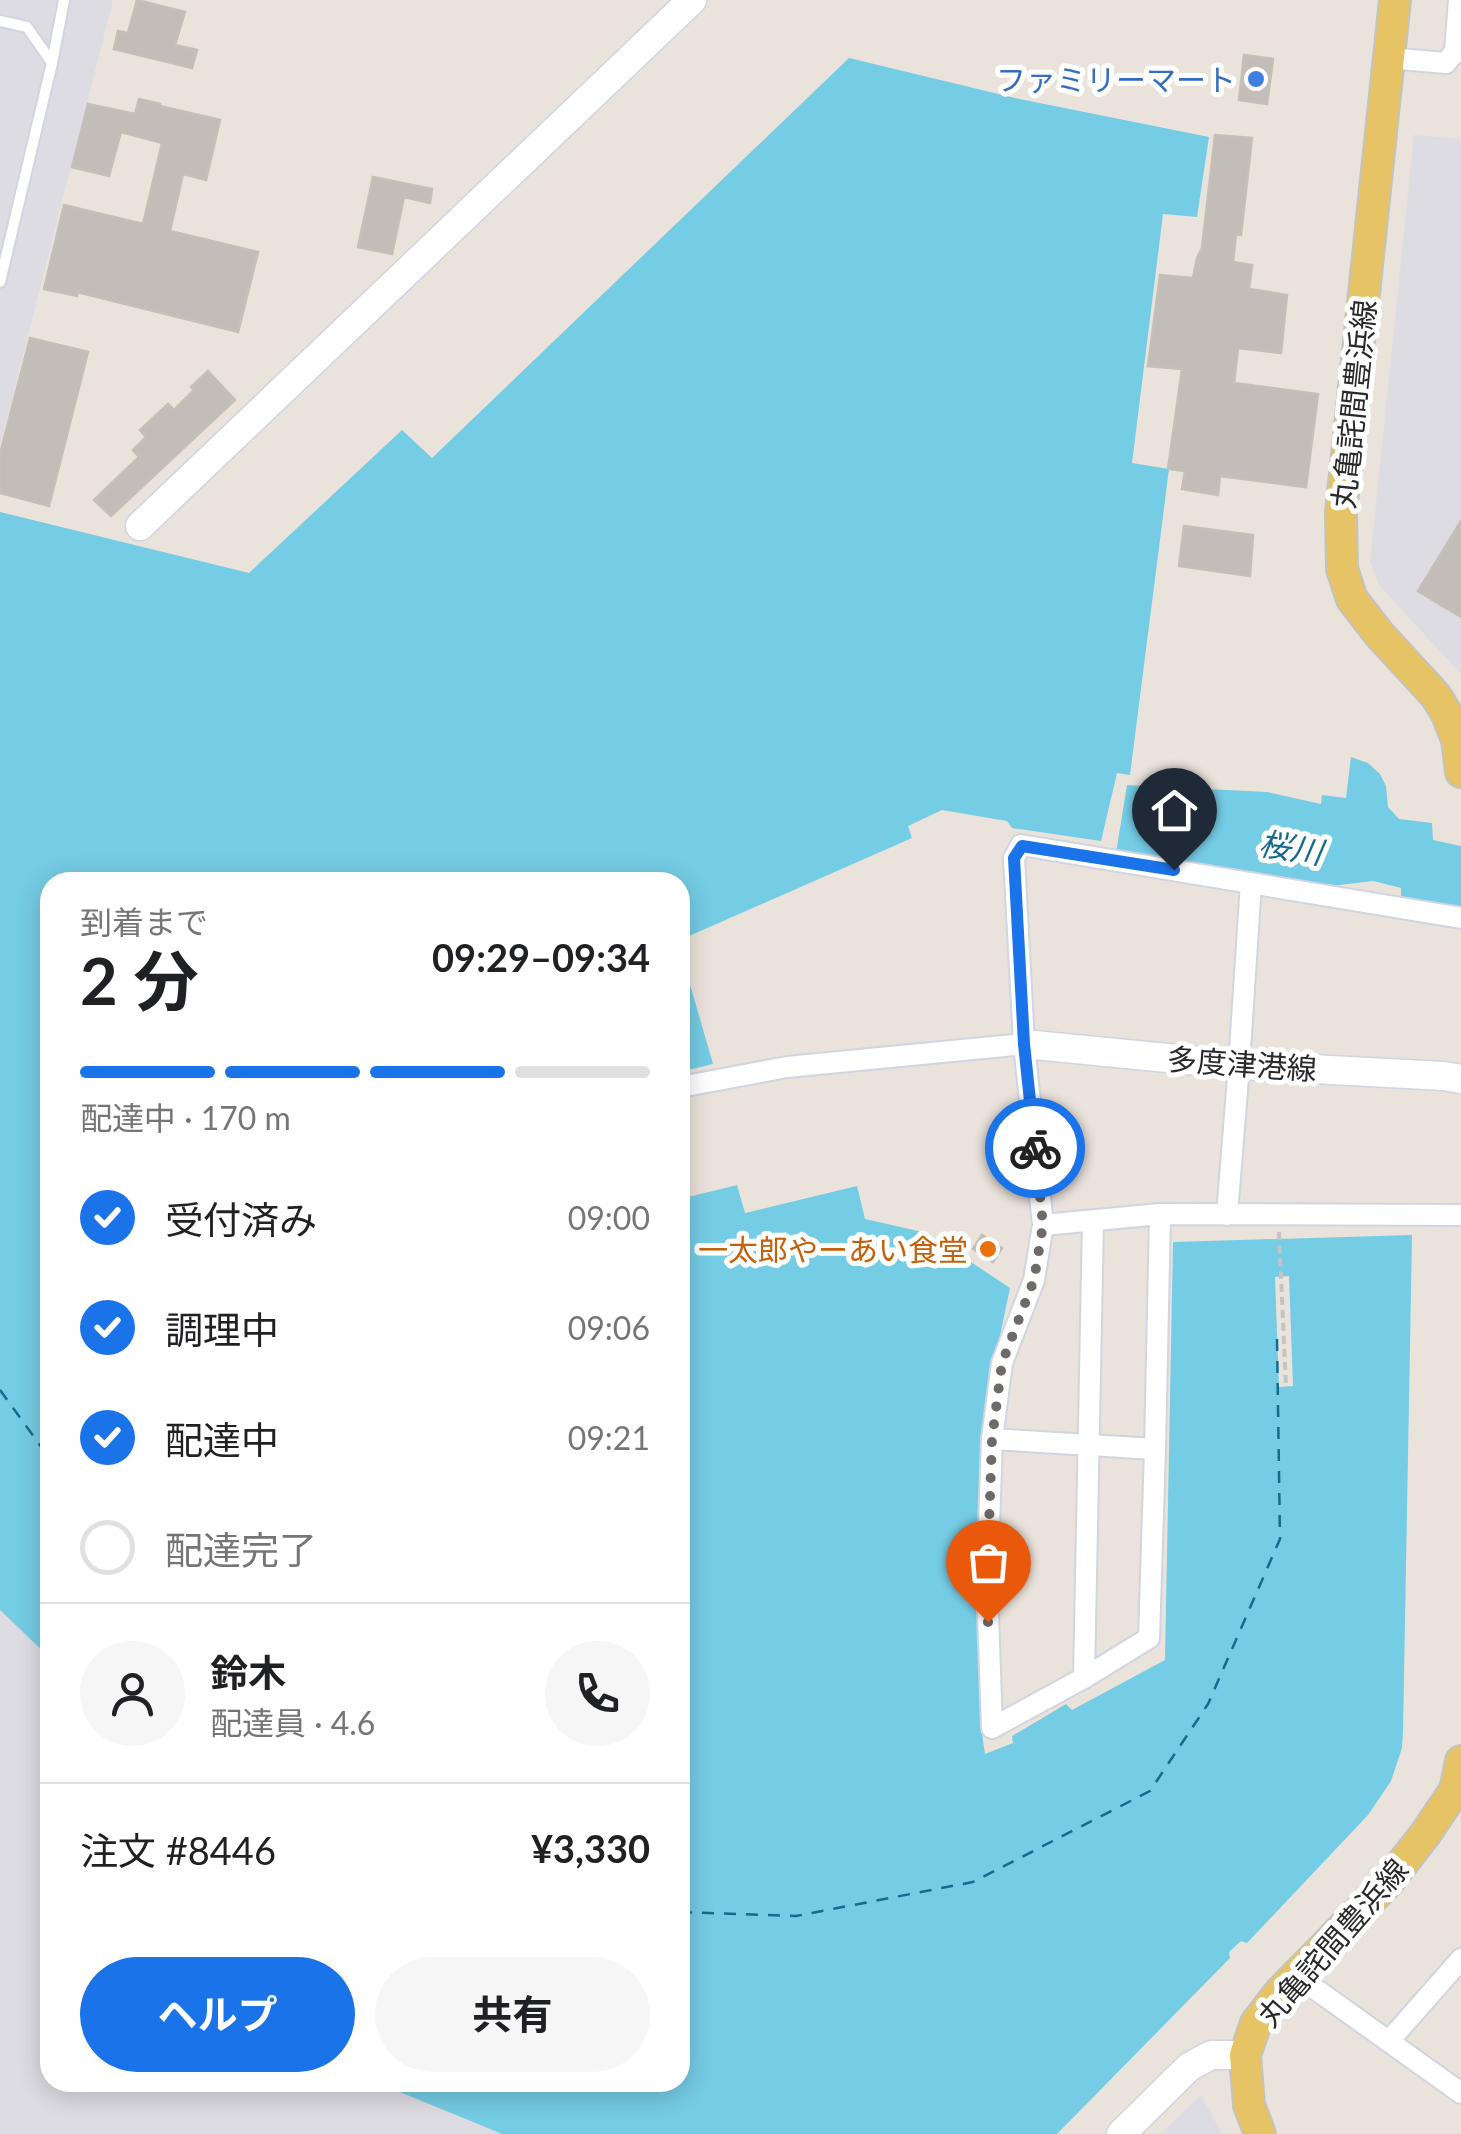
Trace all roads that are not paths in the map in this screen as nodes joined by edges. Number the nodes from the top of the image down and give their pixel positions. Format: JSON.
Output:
{"nodes":[{"id":1,"x":64,"y":0,"type":"edge"},
{"id":2,"x":692,"y":0,"type":"edge"},
{"id":3,"x":1459,"y":0,"type":"edge"},
{"id":4,"x":1388,"y":1,"type":"edge"},
{"id":5,"x":0,"y":21,"type":"edge"},
{"id":6,"x":1458,"y":51,"type":"edge"},
{"id":7,"x":1388,"y":58,"type":"junction"},
{"id":8,"x":52,"y":62,"type":"junction"},
{"id":9,"x":0,"y":282,"type":"edge"},
{"id":10,"x":140,"y":526,"type":"dead end"},
{"id":11,"x":1461,"y":772,"type":"edge"},
{"id":12,"x":1251,"y":883,"type":"junction"},
{"id":13,"x":1461,"y":918,"type":"edge"},
{"id":14,"x":1024,"y":1044,"type":"junction"},
{"id":15,"x":1240,"y":1065,"type":"junction"},
{"id":16,"x":1461,"y":1079,"type":"edge"},
{"id":17,"x":690,"y":1084,"type":"edge"},
{"id":18,"x":1160,"y":1214,"type":"junction"},
{"id":19,"x":1227,"y":1215,"type":"junction"},
{"id":20,"x":1461,"y":1215,"type":"edge"},
{"id":21,"x":1094,"y":1221,"type":"junction"},
{"id":22,"x":1043,"y":1225,"type":"junction"},
{"id":23,"x":992,"y":1439,"type":"junction"},
{"id":24,"x":1089,"y":1444,"type":"junction"},
{"id":25,"x":1155,"y":1449,"type":"junction"},
{"id":26,"x":1084,"y":1678,"type":"junction"},
{"id":27,"x":1459,"y":1782,"type":"edge"},
{"id":28,"x":1461,"y":1959,"type":"edge"},
{"id":29,"x":1296,"y":1976,"type":"junction"},
{"id":30,"x":1389,"y":2041,"type":"junction"},
{"id":31,"x":1245,"y":2055,"type":"junction"},
{"id":32,"x":1461,"y":2093,"type":"edge"},
{"id":33,"x":1121,"y":2134,"type":"edge"},
{"id":34,"x":1260,"y":2134,"type":"edge"}],
"edges":[{"from":1,"to":8,"type":"lane"},
{"from":2,"to":10,"type":"street"},
{"from":3,"to":6,"type":"street"},
{"from":4,"to":7,"type":"main road","name":"丸亀詫間豊浜線"},
{"from":5,"to":8,"type":"lane"},
{"from":6,"to":7,"type":"street"},
{"from":7,"to":11,"type":"main road","name":"丸亀詫間豊浜線"},
{"from":8,"to":9,"type":"lane"},
{"from":12,"to":13,"type":"street"},
{"from":12,"to":14,"type":"street"},
{"from":12,"to":15,"type":"street"},
{"from":14,"to":15,"type":"street","name":"多度津港線"},
{"from":14,"to":17,"type":"street"},
{"from":14,"to":22,"type":"street"},
{"from":15,"to":16,"type":"street","name":"多度津港線"},
{"from":15,"to":19,"type":"street"},
{"from":18,"to":19,"type":"street"},
{"from":18,"to":21,"type":"street"},
{"from":18,"to":25,"type":"street"},
{"from":19,"to":20,"type":"street"},
{"from":21,"to":22,"type":"street"},
{"from":21,"to":24,"type":"street"},
{"from":22,"to":23,"type":"street"},
{"from":23,"to":24,"type":"street"},
{"from":23,"to":26,"type":"street"},
{"from":24,"to":25,"type":"street"},
{"from":24,"to":26,"type":"street"},
{"from":25,"to":26,"type":"street"},
{"from":27,"to":29,"type":"main road","name":"丸亀詫間豊浜線"},
{"from":28,"to":30,"type":"street"},
{"from":29,"to":30,"type":"street"},
{"from":29,"to":31,"type":"main road","name":"丸亀詫間豊浜線"},
{"from":30,"to":32,"type":"street"},
{"from":31,"to":33,"type":"street"},
{"from":31,"to":34,"type":"main road","name":"丸亀詫間豊浜線"}]}
